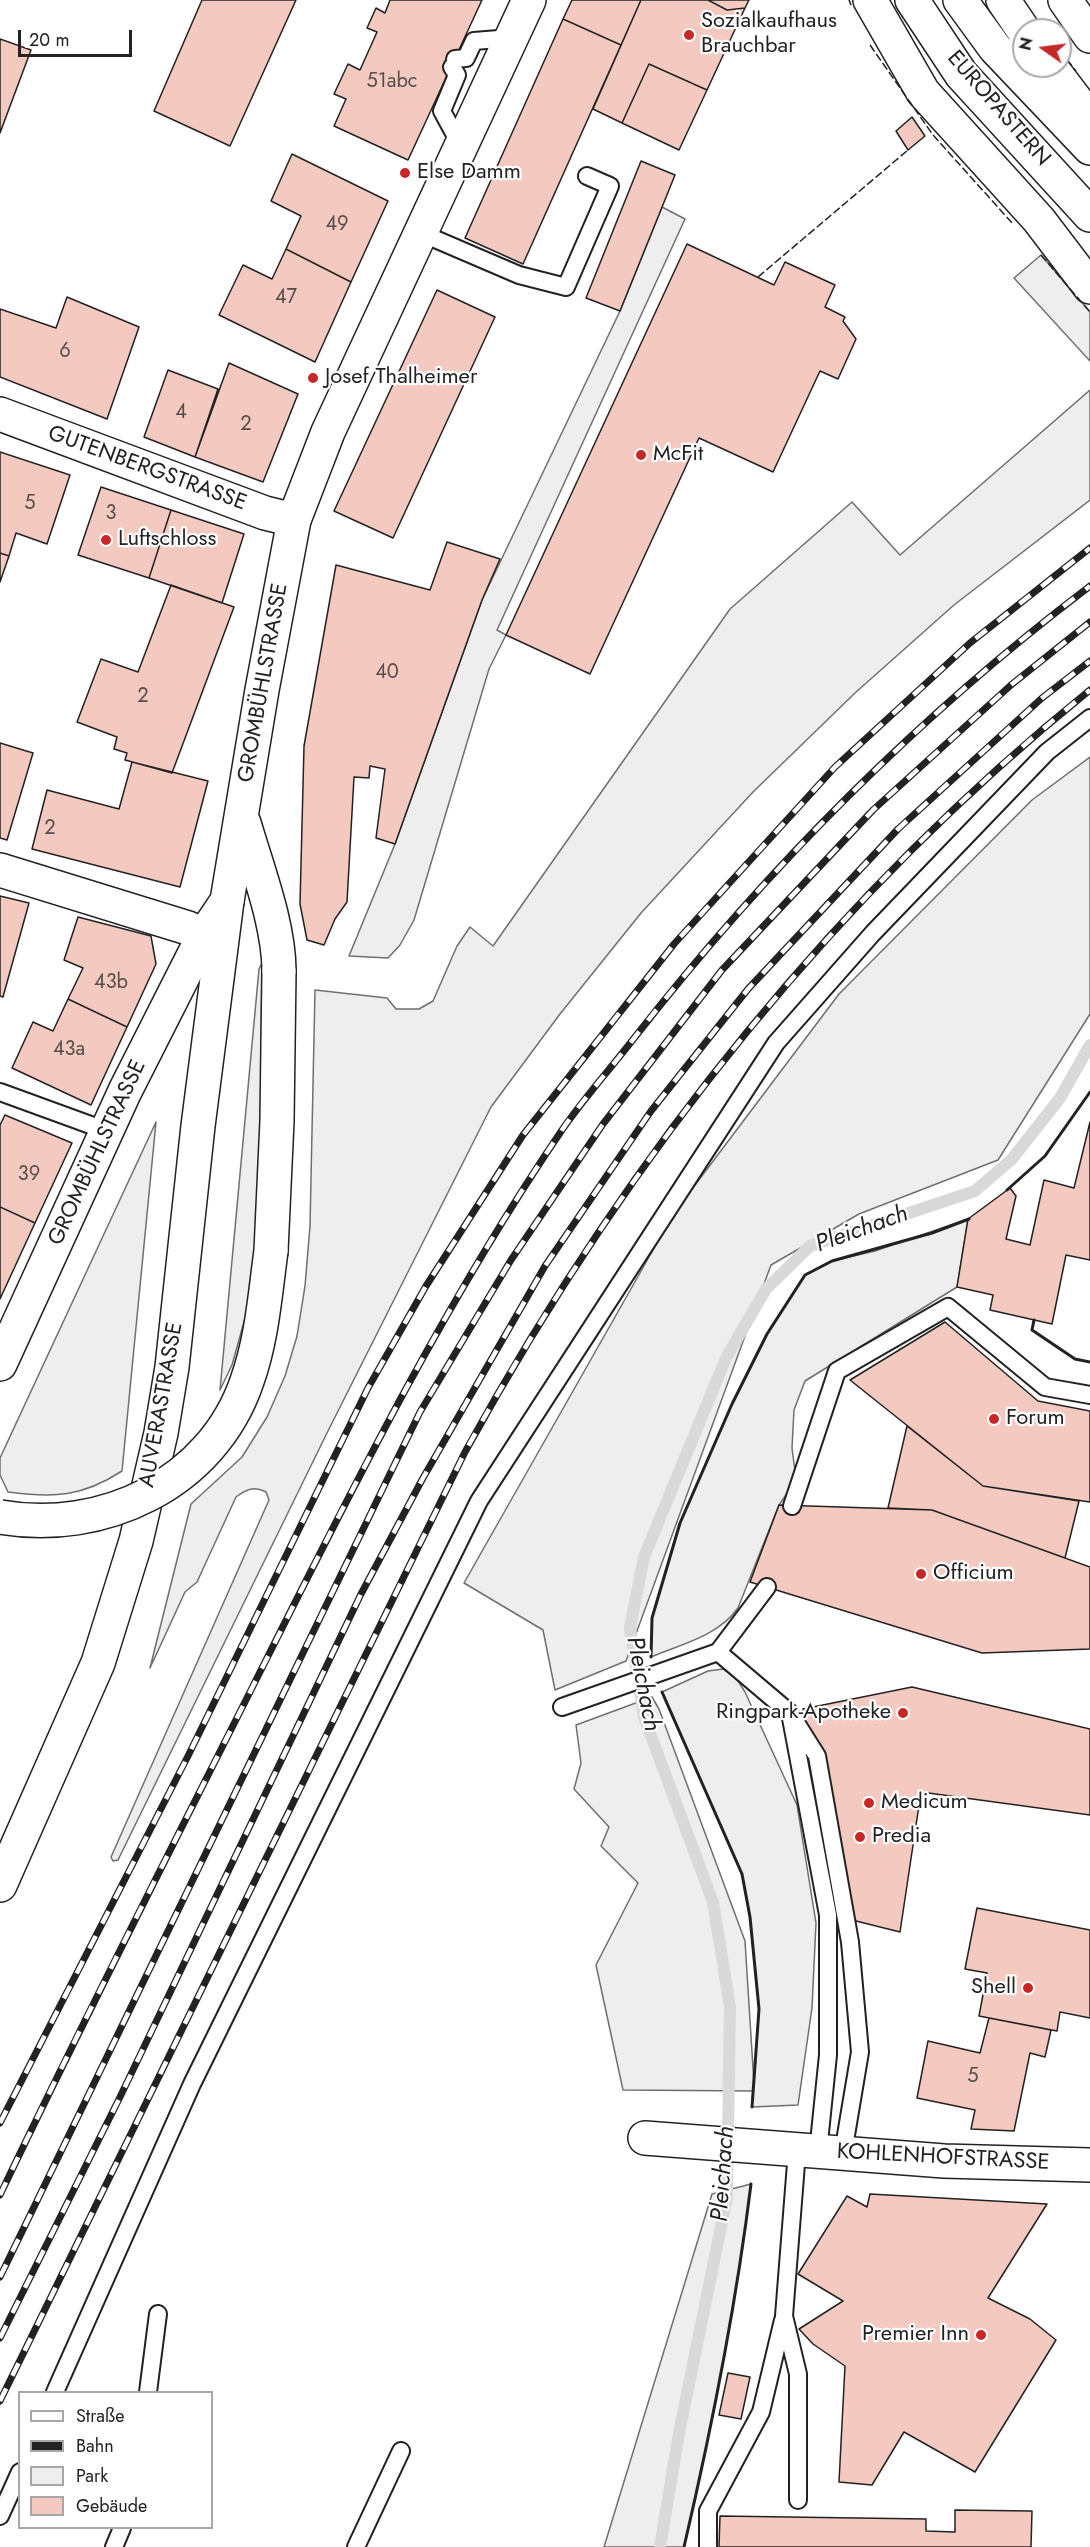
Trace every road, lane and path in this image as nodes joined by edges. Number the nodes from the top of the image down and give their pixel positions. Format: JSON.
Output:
{"nodes":[{"id":1,"x":529,"y":0,"type":"edge"},
{"id":2,"x":870,"y":0,"type":"edge"},
{"id":3,"x":912,"y":0,"type":"edge"},
{"id":4,"x":960,"y":0,"type":"edge"},
{"id":5,"x":1003,"y":0,"type":"edge"},
{"id":6,"x":1075,"y":8,"type":"edge"},
{"id":7,"x":1015,"y":18,"type":"edge"},
{"id":8,"x":1090,"y":36,"type":"edge"},
{"id":9,"x":511,"y":38,"type":"junction"},
{"id":10,"x":1059,"y":78,"type":"edge"},
{"id":11,"x":1090,"y":112,"type":"edge"},
{"id":12,"x":461,"y":146,"type":"junction"},
{"id":13,"x":1090,"y":148,"type":"edge"},
{"id":14,"x":587,"y":176,"type":"dead end"},
{"id":15,"x":1090,"y":215,"type":"edge"},
{"id":16,"x":421,"y":233,"type":"junction"},
{"id":17,"x":1090,"y":287,"type":"edge"},
{"id":18,"x":0,"y":414,"type":"edge"},
{"id":19,"x":294,"y":520,"type":"junction"},
{"id":20,"x":1090,"y":718,"type":"edge"},
{"id":21,"x":241,"y":812,"type":"junction"},
{"id":22,"x":0,"y":870,"type":"edge"},
{"id":23,"x":227,"y":901,"type":"junction"},
{"id":24,"x":204,"y":935,"type":"junction"},
{"id":25,"x":0,"y":1092,"type":"edge"},
{"id":26,"x":106,"y":1131,"type":"junction"},
{"id":27,"x":0,"y":1364,"type":"edge"},
{"id":28,"x":1090,"y":1395,"type":"edge"},
{"id":29,"x":792,"y":1506,"type":"dead end"},
{"id":30,"x":0,"y":1517,"type":"edge"},
{"id":31,"x":766,"y":1587,"type":"dead end"},
{"id":32,"x":718,"y":1652,"type":"junction"},
{"id":33,"x":562,"y":1707,"type":"dead end"},
{"id":34,"x":790,"y":1713,"type":"junction"},
{"id":35,"x":0,"y":1885,"type":"edge"},
{"id":36,"x":645,"y":2138,"type":"dead end"},
{"id":37,"x":819,"y":2152,"type":"junction"},
{"id":38,"x":1090,"y":2165,"type":"edge"},
{"id":39,"x":158,"y":2314,"type":"dead end"},
{"id":40,"x":784,"y":2316,"type":"junction"},
{"id":41,"x":55,"y":2391,"type":"edge"},
{"id":42,"x":148,"y":2391,"type":"edge"},
{"id":43,"x":401,"y":2451,"type":"dead end"},
{"id":44,"x":18,"y":2476,"type":"edge"},
{"id":45,"x":798,"y":2500,"type":"dead end"},
{"id":46,"x":0,"y":2516,"type":"edge"},
{"id":47,"x":122,"y":2529,"type":"edge"},
{"id":48,"x":114,"y":2547,"type":"edge"},
{"id":49,"x":357,"y":2547,"type":"edge"},
{"id":50,"x":708,"y":2547,"type":"edge"}],
"edges":[{"from":1,"to":9,"type":"main road","name":"GROMBÜHLSTRASSE"},
{"from":2,"to":17,"type":"main road"},
{"from":3,"to":15,"type":"main road","name":"EUROPASTERN"},
{"from":4,"to":13,"type":"main road","name":"EUROPASTERN"},
{"from":5,"to":7,"type":"main road"},
{"from":6,"to":8,"type":"main road"},
{"from":9,"to":12,"type":"main road","name":"GROMBÜHLSTRASSE"},
{"from":9,"to":12,"type":"lane"},
{"from":10,"to":11,"type":"main road"},
{"from":12,"to":16,"type":"main road","name":"GROMBÜHLSTRASSE"},
{"from":14,"to":16,"type":"lane"},
{"from":16,"to":19,"type":"main road","name":"GROMBÜHLSTRASSE"},
{"from":18,"to":19,"type":"main road","name":"GUTENBERGSTRASSE"},
{"from":19,"to":21,"type":"main road","name":"GROMBÜHLSTRASSE"},
{"from":20,"to":41,"type":"lane"},
{"from":21,"to":23,"type":"main road","name":"GROMBÜHLSTRASSE"},
{"from":21,"to":30,"type":"main road","bridge":true},
{"from":22,"to":24,"type":"main road"},
{"from":23,"to":24,"type":"main road","name":"GROMBÜHLSTRASSE"},
{"from":23,"to":35,"type":"main road","name":"AUVERASTRASSE"},
{"from":24,"to":26,"type":"main road","name":"GROMBÜHLSTRASSE"},
{"from":25,"to":26,"type":"lane"},
{"from":26,"to":27,"type":"main road","name":"GROMBÜHLSTRASSE"},
{"from":28,"to":29,"type":"lane"},
{"from":31,"to":32,"type":"lane"},
{"from":32,"to":33,"type":"lane"},
{"from":32,"to":34,"type":"lane"},
{"from":34,"to":37,"type":"lane"},
{"from":34,"to":37,"type":"lane"},
{"from":36,"to":37,"type":"main road","name":"KOHLENHOFSTRASSE"},
{"from":37,"to":38,"type":"main road","name":"KOHLENHOFSTRASSE"},
{"from":37,"to":40,"type":"lane"},
{"from":39,"to":42,"type":"lane"},
{"from":40,"to":45,"type":"lane"},
{"from":40,"to":50,"type":"lane"},
{"from":43,"to":49,"type":"lane"},
{"from":44,"to":46,"type":"lane"},
{"from":47,"to":48,"type":"lane"}]}
